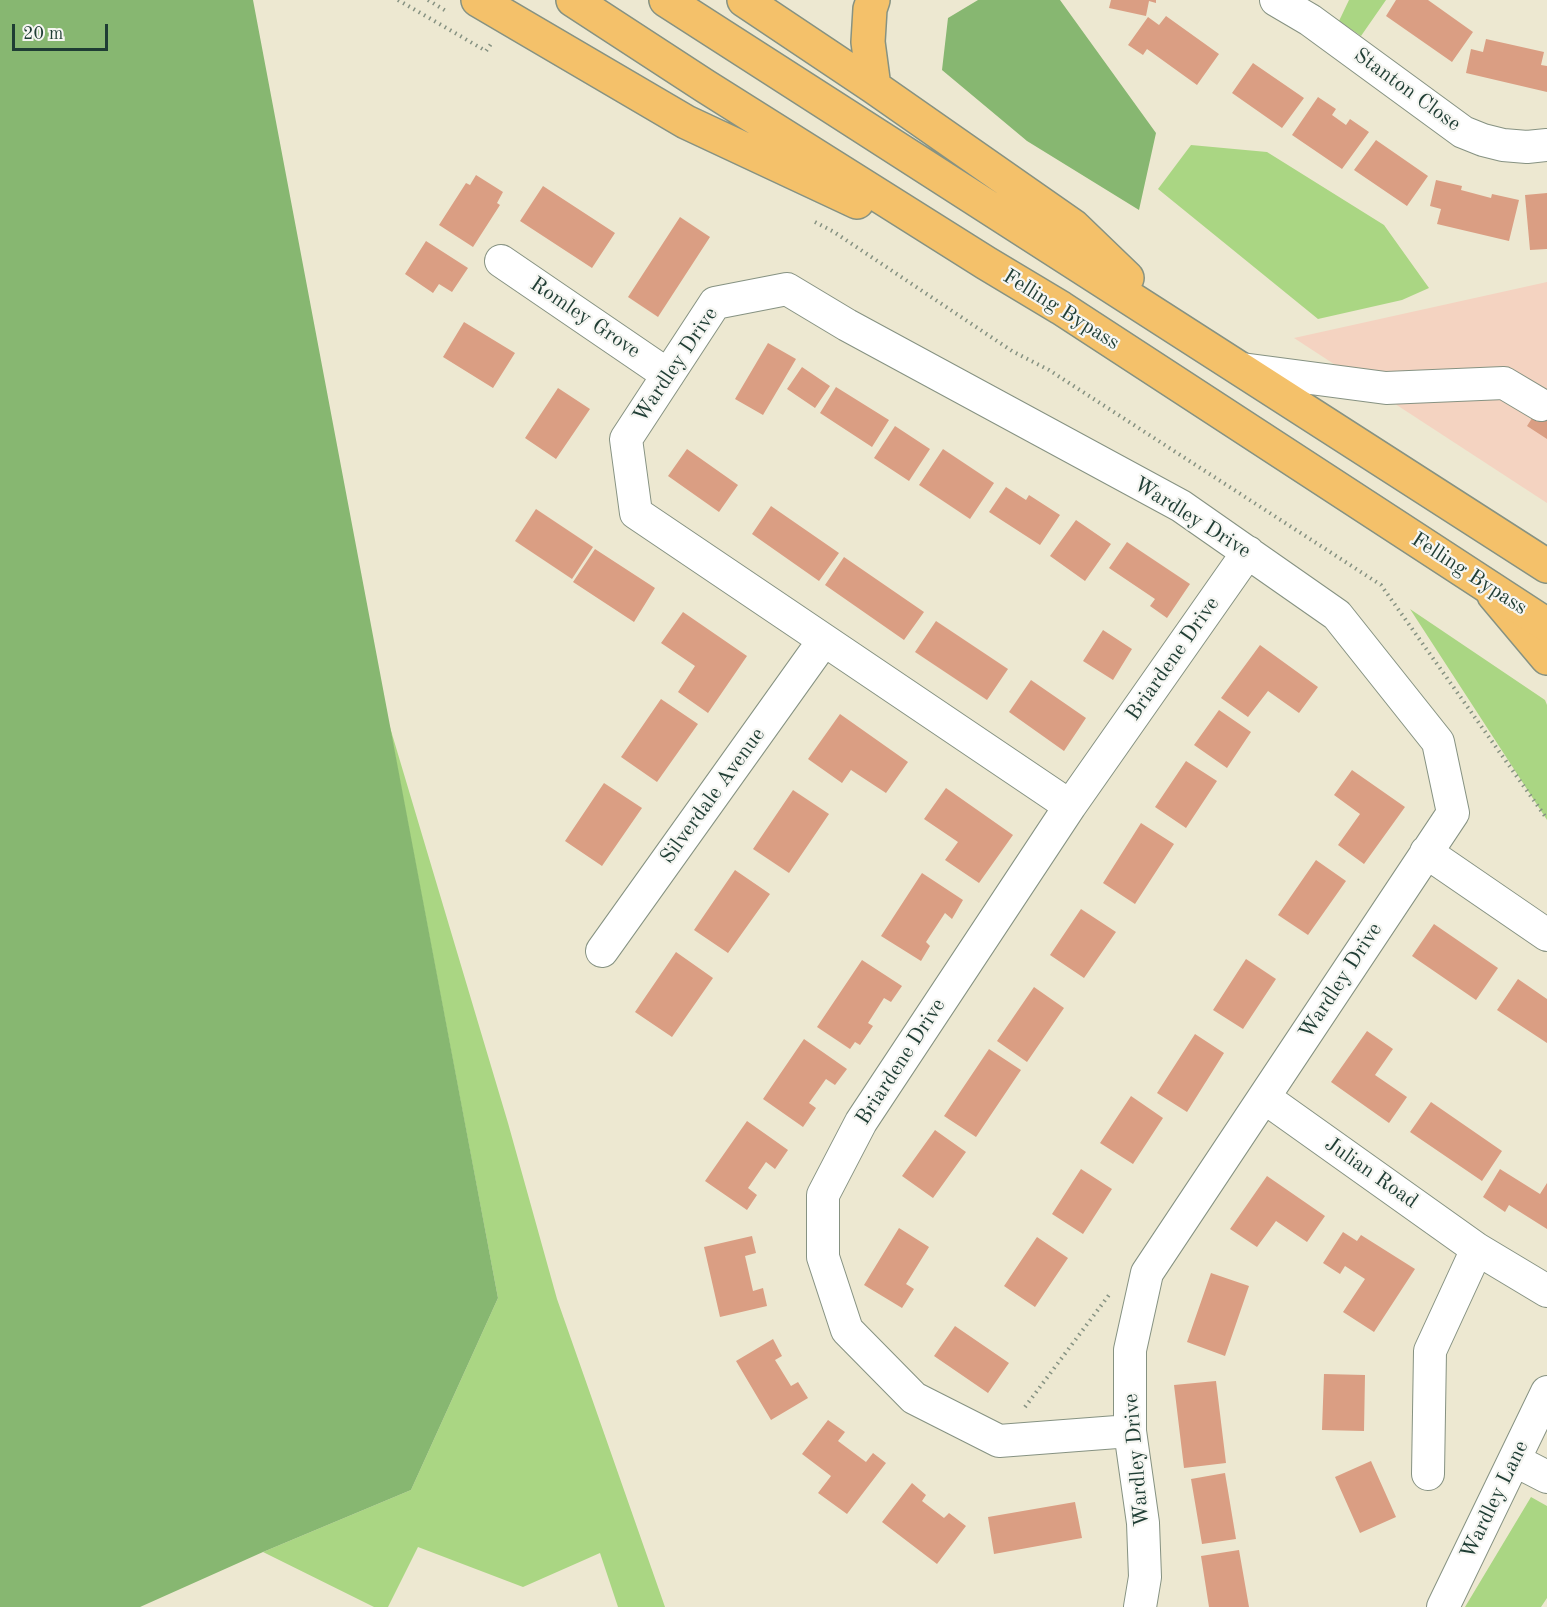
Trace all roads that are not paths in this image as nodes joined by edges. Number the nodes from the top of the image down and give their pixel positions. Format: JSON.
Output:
{"nodes":[{"id":1,"x":478,"y":0,"type":"edge"},
{"id":2,"x":573,"y":0,"type":"edge"},
{"id":3,"x":666,"y":0,"type":"edge"},
{"id":4,"x":744,"y":0,"type":"edge"},
{"id":5,"x":873,"y":0,"type":"edge"},
{"id":6,"x":1276,"y":0,"type":"edge"},
{"id":7,"x":1315,"y":10,"type":"edge"},
{"id":8,"x":874,"y":87,"type":"junction"},
{"id":9,"x":1547,"y":145,"type":"edge"},
{"id":10,"x":501,"y":261,"type":"dead end"},
{"id":11,"x":986,"y":263,"type":"junction"},
{"id":12,"x":1180,"y":329,"type":"junction"},
{"id":13,"x":1242,"y":369,"type":"junction"},
{"id":14,"x":668,"y":375,"type":"junction"},
{"id":15,"x":1541,"y":405,"type":"dead end"},
{"id":16,"x":1248,"y":552,"type":"junction"},
{"id":17,"x":1547,"y":566,"type":"edge"},
{"id":18,"x":1487,"y":585,"type":"junction"},
{"id":19,"x":1547,"y":625,"type":"edge"},
{"id":20,"x":824,"y":640,"type":"junction"},
{"id":21,"x":1547,"y":658,"type":"edge"},
{"id":22,"x":1070,"y":806,"type":"junction"},
{"id":23,"x":1426,"y":852,"type":"junction"},
{"id":24,"x":1547,"y":935,"type":"edge"},
{"id":25,"x":602,"y":951,"type":"dead end"},
{"id":26,"x":1265,"y":1098,"type":"junction"},
{"id":27,"x":1477,"y":1249,"type":"junction"},
{"id":28,"x":1547,"y":1292,"type":"edge"},
{"id":29,"x":1547,"y":1392,"type":"edge"},
{"id":30,"x":1130,"y":1431,"type":"junction"},
{"id":31,"x":1514,"y":1460,"type":"junction"},
{"id":32,"x":1428,"y":1474,"type":"dead end"},
{"id":33,"x":1547,"y":1477,"type":"edge"},
{"id":34,"x":1140,"y":1607,"type":"edge"},
{"id":35,"x":1443,"y":1607,"type":"edge"}],
"edges":[{"from":1,"to":11,"type":"main road"},
{"from":2,"to":11,"type":"main road","name":"Felling Bypass"},
{"from":3,"to":12,"type":"main road"},
{"from":4,"to":8,"type":"main road"},
{"from":5,"to":8,"type":"main road"},
{"from":6,"to":7,"type":"street","name":"Stanton Close"},
{"from":7,"to":9,"type":"street","name":"Stanton Close"},
{"from":8,"to":12,"type":"main road"},
{"from":10,"to":14,"type":"street","name":"Romley Grove"},
{"from":11,"to":18,"type":"main road","name":"Felling Bypass"},
{"from":12,"to":13,"type":"main road"},
{"from":13,"to":15,"type":"street"},
{"from":13,"to":17,"type":"main road"},
{"from":14,"to":16,"type":"street","name":"Wardley Drive"},
{"from":14,"to":20,"type":"street","name":"Wardley Drive"},
{"from":16,"to":22,"type":"street","name":"Briardene Drive"},
{"from":16,"to":23,"type":"street","name":"Wardley Drive"},
{"from":18,"to":19,"type":"main road","name":"Felling Bypass"},
{"from":18,"to":21,"type":"main road"},
{"from":20,"to":22,"type":"street","name":"Wardley Drive"},
{"from":20,"to":25,"type":"street","name":"Silverdale Avenue"},
{"from":22,"to":30,"type":"street","name":"Briardene Drive"},
{"from":23,"to":24,"type":"street"},
{"from":23,"to":26,"type":"street","name":"Wardley Drive"},
{"from":26,"to":27,"type":"street","name":"Julian Road"},
{"from":26,"to":30,"type":"street","name":"Wardley Drive"},
{"from":27,"to":28,"type":"street","name":"Julian Road"},
{"from":27,"to":32,"type":"street"},
{"from":29,"to":31,"type":"street","name":"Wardley Lane"},
{"from":30,"to":34,"type":"street","name":"Wardley Drive"},
{"from":31,"to":33,"type":"street"},
{"from":31,"to":35,"type":"street","name":"Wardley Lane"}]}
